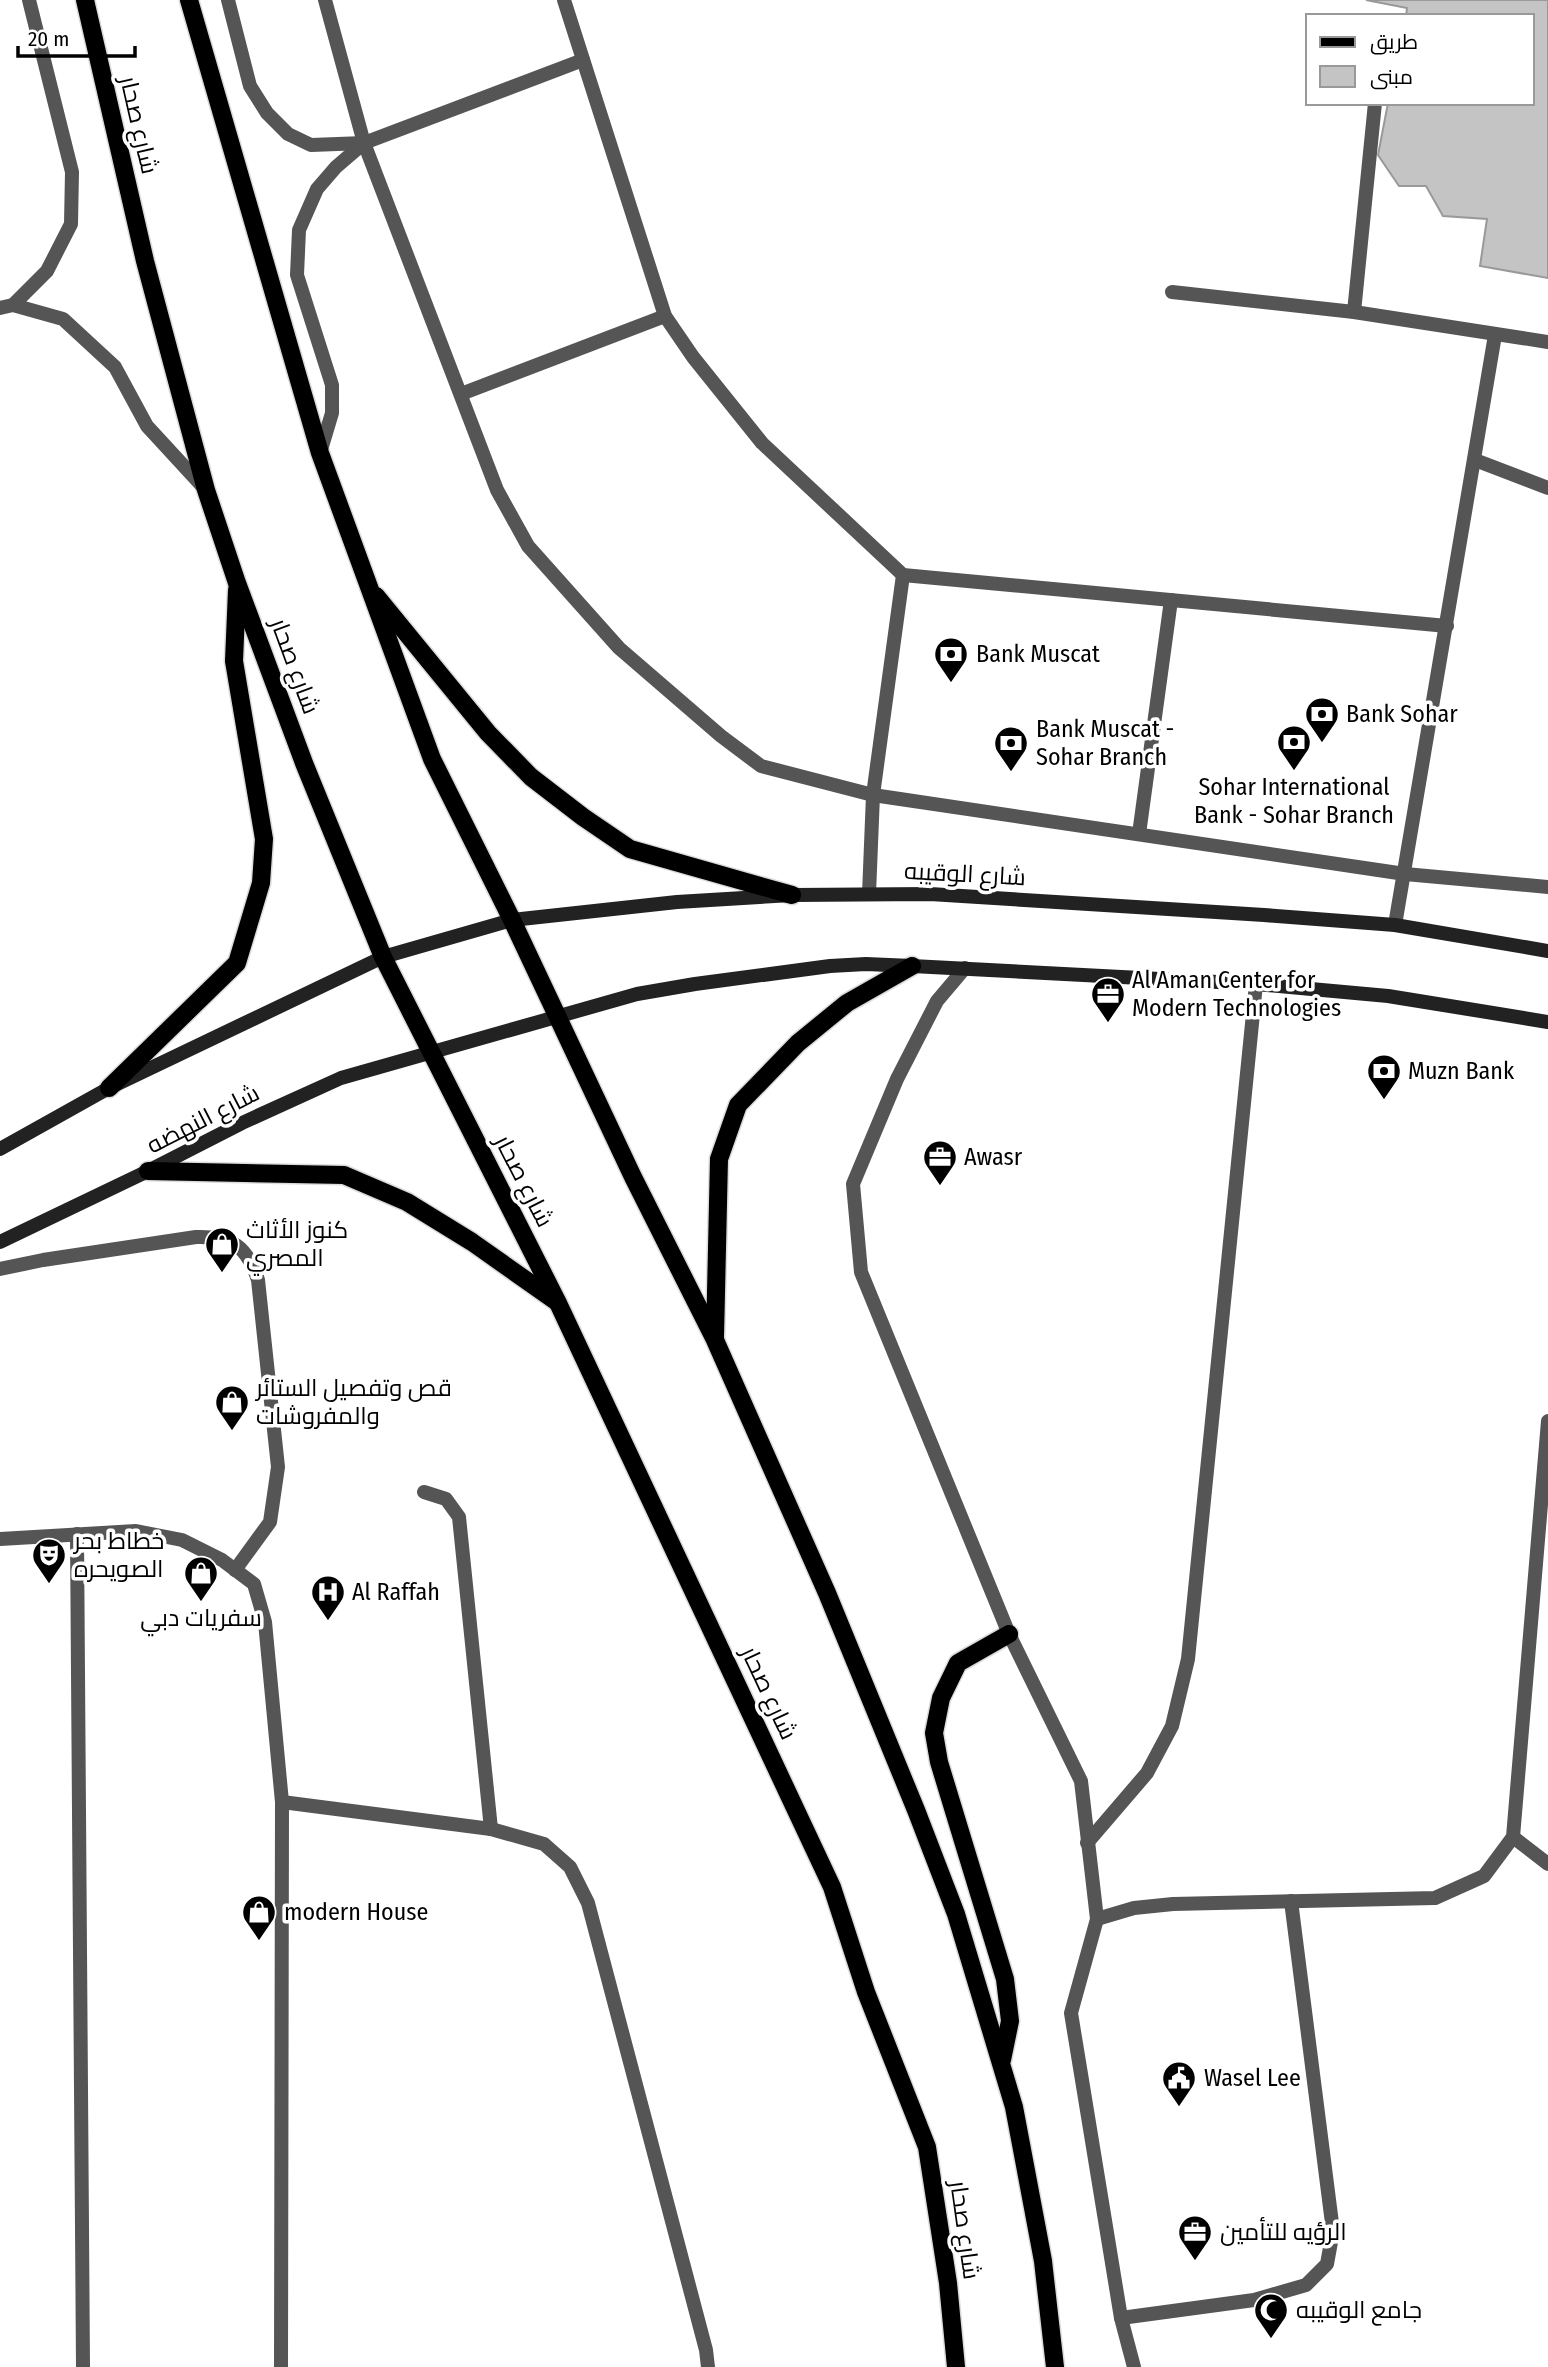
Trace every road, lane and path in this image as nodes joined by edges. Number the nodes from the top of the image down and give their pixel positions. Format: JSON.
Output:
{"nodes":[{"id":1,"x":29,"y":0,"type":"edge"},
{"id":2,"x":85,"y":0,"type":"edge"},
{"id":3,"x":188,"y":0,"type":"edge"},
{"id":4,"x":228,"y":0,"type":"edge"},
{"id":5,"x":325,"y":0,"type":"edge"},
{"id":6,"x":564,"y":0,"type":"edge"},
{"id":7,"x":583,"y":60,"type":"junction"},
{"id":8,"x":1375,"y":105,"type":"edge"},
{"id":9,"x":364,"y":143,"type":"junction"},
{"id":10,"x":1172,"y":292,"type":"dead end"},
{"id":11,"x":7,"y":306,"type":"edge"},
{"id":12,"x":1354,"y":312,"type":"junction"},
{"id":13,"x":665,"y":316,"type":"junction"},
{"id":14,"x":1495,"y":335,"type":"junction"},
{"id":15,"x":1548,"y":342,"type":"edge"},
{"id":16,"x":461,"y":394,"type":"junction"},
{"id":17,"x":320,"y":453,"type":"junction"},
{"id":18,"x":1475,"y":460,"type":"junction"},
{"id":19,"x":1548,"y":488,"type":"edge"},
{"id":20,"x":206,"y":490,"type":"junction"},
{"id":21,"x":903,"y":575,"type":"junction"},
{"id":22,"x":237,"y":583,"type":"junction"},
{"id":23,"x":368,"y":585,"type":"junction"},
{"id":24,"x":1171,"y":600,"type":"junction"},
{"id":25,"x":1447,"y":626,"type":"junction"},
{"id":26,"x":873,"y":795,"type":"junction"},
{"id":27,"x":1139,"y":834,"type":"junction"},
{"id":28,"x":1405,"y":874,"type":"junction"},
{"id":29,"x":1548,"y":887,"type":"edge"},
{"id":30,"x":869,"y":894,"type":"junction"},
{"id":31,"x":792,"y":895,"type":"junction"},
{"id":32,"x":512,"y":920,"type":"junction"},
{"id":33,"x":1395,"y":925,"type":"junction"},
{"id":34,"x":1548,"y":951,"type":"edge"},
{"id":35,"x":383,"y":957,"type":"junction"},
{"id":36,"x":912,"y":966,"type":"junction"},
{"id":37,"x":965,"y":968,"type":"junction"},
{"id":38,"x":1256,"y":984,"type":"junction"},
{"id":39,"x":556,"y":1016,"type":"junction"},
{"id":40,"x":1548,"y":1022,"type":"edge"},
{"id":41,"x":432,"y":1051,"type":"junction"},
{"id":42,"x":109,"y":1088,"type":"junction"},
{"id":43,"x":0,"y":1149,"type":"edge"},
{"id":44,"x":148,"y":1171,"type":"junction"},
{"id":45,"x":0,"y":1242,"type":"edge"},
{"id":46,"x":0,"y":1269,"type":"edge"},
{"id":47,"x":558,"y":1303,"type":"junction"},
{"id":48,"x":715,"y":1340,"type":"junction"},
{"id":49,"x":1548,"y":1421,"type":"edge"},
{"id":50,"x":424,"y":1492,"type":"dead end"},
{"id":51,"x":77,"y":1534,"type":"junction"},
{"id":52,"x":0,"y":1539,"type":"edge"},
{"id":53,"x":235,"y":1570,"type":"junction"},
{"id":54,"x":1009,"y":1633,"type":"junction"},
{"id":55,"x":282,"y":1802,"type":"junction"},
{"id":56,"x":491,"y":1829,"type":"junction"},
{"id":57,"x":1513,"y":1837,"type":"junction"},
{"id":58,"x":1087,"y":1843,"type":"junction"},
{"id":59,"x":1548,"y":1864,"type":"edge"},
{"id":60,"x":1292,"y":1901,"type":"junction"},
{"id":61,"x":1097,"y":1919,"type":"junction"},
{"id":62,"x":1001,"y":2064,"type":"junction"},
{"id":63,"x":1121,"y":2318,"type":"junction"},
{"id":64,"x":83,"y":2367,"type":"edge"},
{"id":65,"x":281,"y":2367,"type":"edge"},
{"id":66,"x":708,"y":2367,"type":"edge"},
{"id":67,"x":956,"y":2367,"type":"edge"},
{"id":68,"x":1055,"y":2367,"type":"edge"},
{"id":69,"x":1134,"y":2367,"type":"edge"}],
"edges":[{"from":1,"to":11,"type":"street"},
{"from":2,"to":20,"type":"main road","name":"شارع صحار"},
{"from":3,"to":17,"type":"main road"},
{"from":4,"to":9,"type":"street"},
{"from":5,"to":9,"type":"street"},
{"from":6,"to":7,"type":"street"},
{"from":7,"to":9,"type":"street"},
{"from":7,"to":13,"type":"street"},
{"from":8,"to":12,"type":"street"},
{"from":9,"to":16,"type":"street"},
{"from":9,"to":17,"type":"street"},
{"from":10,"to":12,"type":"street"},
{"from":11,"to":20,"type":"street"},
{"from":12,"to":14,"type":"street"},
{"from":13,"to":16,"type":"street"},
{"from":13,"to":21,"type":"street"},
{"from":14,"to":15,"type":"street"},
{"from":14,"to":18,"type":"street"},
{"from":16,"to":26,"type":"street"},
{"from":17,"to":23,"type":"main road"},
{"from":18,"to":19,"type":"street"},
{"from":18,"to":25,"type":"street"},
{"from":20,"to":22,"type":"main road","name":"شارع صحار"},
{"from":21,"to":24,"type":"street"},
{"from":21,"to":26,"type":"street"},
{"from":22,"to":35,"type":"main road","name":"شارع صحار"},
{"from":22,"to":42,"type":"main road"},
{"from":23,"to":31,"type":"main road"},
{"from":23,"to":32,"type":"main road"},
{"from":24,"to":25,"type":"street"},
{"from":24,"to":27,"type":"street"},
{"from":25,"to":28,"type":"street"},
{"from":26,"to":27,"type":"street"},
{"from":26,"to":30,"type":"street"},
{"from":27,"to":28,"type":"street"},
{"from":28,"to":29,"type":"street"},
{"from":28,"to":33,"type":"street"},
{"from":30,"to":31,"type":"main road","name":"شارع الوقيبه"},
{"from":30,"to":33,"type":"main road","name":"شارع الوقيبه"},
{"from":31,"to":32,"type":"main road","name":"شارع الوقيبه"},
{"from":32,"to":35,"type":"main road","name":"شارع الوقيبه"},
{"from":32,"to":39,"type":"main road"},
{"from":33,"to":34,"type":"main road","name":"شارع الوقيبه"},
{"from":35,"to":41,"type":"main road","name":"شارع صحار"},
{"from":35,"to":42,"type":"main road"},
{"from":36,"to":37,"type":"main road"},
{"from":36,"to":39,"type":"main road"},
{"from":36,"to":48,"type":"main road"},
{"from":37,"to":38,"type":"main road"},
{"from":37,"to":54,"type":"street"},
{"from":38,"to":40,"type":"main road"},
{"from":38,"to":58,"type":"street"},
{"from":39,"to":41,"type":"main road"},
{"from":39,"to":48,"type":"main road"},
{"from":41,"to":44,"type":"main road","name":"شارع النهضه"},
{"from":41,"to":47,"type":"main road","name":"شارع صحار"},
{"from":42,"to":43,"type":"main road"},
{"from":44,"to":45,"type":"main road","name":"شارع النهضه"},
{"from":44,"to":47,"type":"main road"},
{"from":46,"to":53,"type":"street"},
{"from":47,"to":67,"type":"main road","name":"شارع صحار"},
{"from":48,"to":62,"type":"main road"},
{"from":49,"to":57,"type":"street"},
{"from":50,"to":56,"type":"street"},
{"from":51,"to":52,"type":"street"},
{"from":51,"to":53,"type":"street"},
{"from":51,"to":64,"type":"street"},
{"from":53,"to":55,"type":"street"},
{"from":54,"to":58,"type":"street"},
{"from":54,"to":62,"type":"main road"},
{"from":55,"to":56,"type":"street"},
{"from":55,"to":65,"type":"street"},
{"from":56,"to":66,"type":"street"},
{"from":57,"to":59,"type":"street"},
{"from":57,"to":60,"type":"street"},
{"from":58,"to":61,"type":"street"},
{"from":60,"to":61,"type":"street"},
{"from":60,"to":63,"type":"street"},
{"from":61,"to":63,"type":"street"},
{"from":62,"to":68,"type":"main road"},
{"from":63,"to":69,"type":"street"}]}
